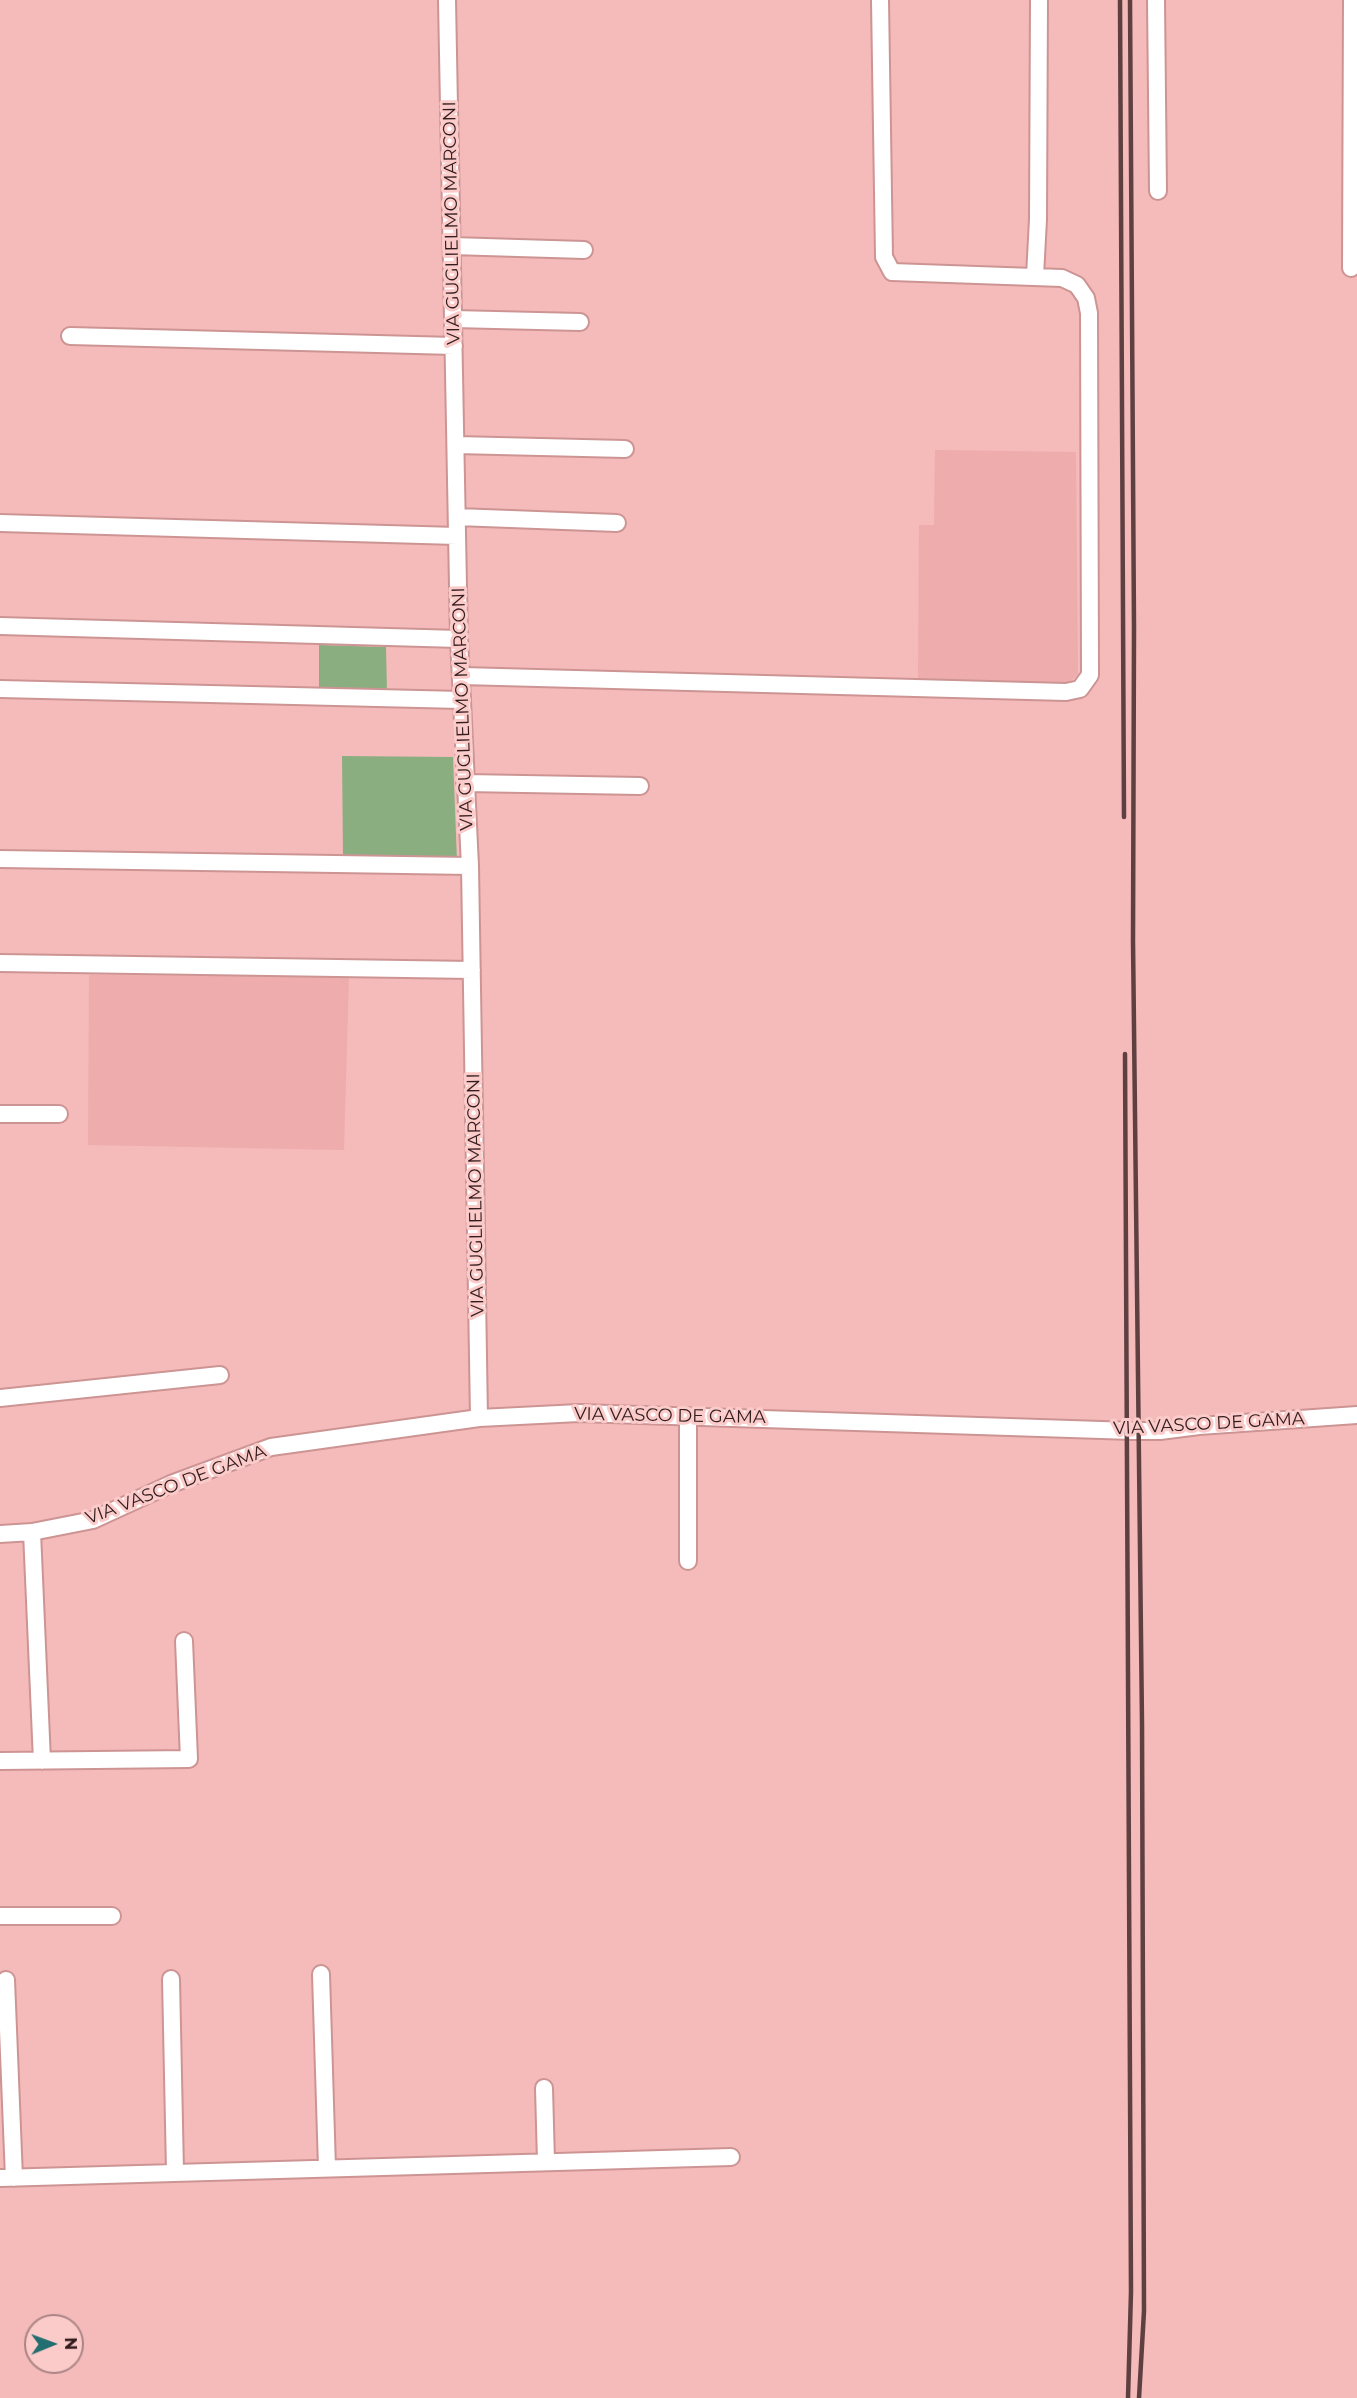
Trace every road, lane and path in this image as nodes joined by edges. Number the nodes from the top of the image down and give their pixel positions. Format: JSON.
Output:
{"nodes":[{"id":1,"x":447,"y":0,"type":"edge"},
{"id":2,"x":880,"y":0,"type":"edge"},
{"id":3,"x":1040,"y":0,"type":"edge"},
{"id":4,"x":1156,"y":0,"type":"edge"},
{"id":5,"x":1352,"y":0,"type":"edge"},
{"id":6,"x":1158,"y":190,"type":"dead end"},
{"id":7,"x":452,"y":246,"type":"junction"},
{"id":8,"x":584,"y":250,"type":"dead end"},
{"id":9,"x":1352,"y":268,"type":"dead end"},
{"id":10,"x":1035,"y":276,"type":"junction"},
{"id":11,"x":453,"y":319,"type":"junction"},
{"id":12,"x":580,"y":322,"type":"dead end"},
{"id":13,"x":70,"y":336,"type":"dead end"},
{"id":14,"x":454,"y":346,"type":"junction"},
{"id":15,"x":456,"y":445,"type":"junction"},
{"id":16,"x":625,"y":449,"type":"dead end"},
{"id":17,"x":457,"y":518,"type":"junction"},
{"id":18,"x":0,"y":523,"type":"edge"},
{"id":19,"x":617,"y":523,"type":"dead end"},
{"id":20,"x":457,"y":536,"type":"junction"},
{"id":21,"x":0,"y":626,"type":"edge"},
{"id":22,"x":459,"y":639,"type":"junction"},
{"id":23,"x":462,"y":676,"type":"junction"},
{"id":24,"x":0,"y":689,"type":"edge"},
{"id":25,"x":461,"y":700,"type":"junction"},
{"id":26,"x":465,"y":783,"type":"junction"},
{"id":27,"x":640,"y":786,"type":"dead end"},
{"id":28,"x":0,"y":859,"type":"edge"},
{"id":29,"x":470,"y":866,"type":"junction"},
{"id":30,"x":0,"y":963,"type":"edge"},
{"id":31,"x":472,"y":970,"type":"junction"},
{"id":32,"x":0,"y":1114,"type":"edge"},
{"id":33,"x":59,"y":1114,"type":"dead end"},
{"id":34,"x":220,"y":1376,"type":"dead end"},
{"id":35,"x":0,"y":1398,"type":"edge"},
{"id":36,"x":1357,"y":1415,"type":"edge"},
{"id":37,"x":688,"y":1416,"type":"junction"},
{"id":38,"x":479,"y":1418,"type":"junction"},
{"id":39,"x":32,"y":1532,"type":"junction"},
{"id":40,"x":0,"y":1534,"type":"edge"},
{"id":41,"x":688,"y":1561,"type":"dead end"},
{"id":42,"x":184,"y":1641,"type":"dead end"},
{"id":43,"x":0,"y":1761,"type":"edge"},
{"id":44,"x":42,"y":1761,"type":"junction"},
{"id":45,"x":0,"y":1916,"type":"edge"},
{"id":46,"x":112,"y":1916,"type":"dead end"},
{"id":47,"x":321,"y":1974,"type":"dead end"},
{"id":48,"x":171,"y":1979,"type":"dead end"},
{"id":49,"x":6,"y":1980,"type":"dead end"},
{"id":50,"x":544,"y":2088,"type":"dead end"},
{"id":51,"x":731,"y":2157,"type":"dead end"},
{"id":52,"x":546,"y":2162,"type":"junction"},
{"id":53,"x":327,"y":2168,"type":"junction"},
{"id":54,"x":175,"y":2172,"type":"junction"},
{"id":55,"x":7,"y":2178,"type":"edge"}],
"edges":[{"from":1,"to":7,"type":"street","name":"VIA GUGLIELMO MARCONI"},
{"from":2,"to":10,"type":"street"},
{"from":3,"to":10,"type":"street"},
{"from":4,"to":6,"type":"street"},
{"from":5,"to":9,"type":"street"},
{"from":7,"to":8,"type":"street"},
{"from":7,"to":11,"type":"street","name":"VIA GUGLIELMO MARCONI"},
{"from":10,"to":23,"type":"street"},
{"from":11,"to":12,"type":"street"},
{"from":11,"to":14,"type":"street","name":"VIA GUGLIELMO MARCONI"},
{"from":13,"to":14,"type":"street"},
{"from":14,"to":15,"type":"street","name":"VIA GUGLIELMO MARCONI"},
{"from":15,"to":16,"type":"street"},
{"from":15,"to":17,"type":"street","name":"VIA GUGLIELMO MARCONI"},
{"from":17,"to":19,"type":"street"},
{"from":17,"to":20,"type":"street","name":"VIA GUGLIELMO MARCONI"},
{"from":18,"to":20,"type":"street"},
{"from":20,"to":22,"type":"street","name":"VIA GUGLIELMO MARCONI"},
{"from":21,"to":22,"type":"street"},
{"from":22,"to":23,"type":"street","name":"VIA GUGLIELMO MARCONI"},
{"from":23,"to":25,"type":"street","name":"VIA GUGLIELMO MARCONI"},
{"from":24,"to":25,"type":"street"},
{"from":25,"to":26,"type":"street","name":"VIA GUGLIELMO MARCONI"},
{"from":26,"to":27,"type":"street"},
{"from":26,"to":29,"type":"street","name":"VIA GUGLIELMO MARCONI"},
{"from":28,"to":29,"type":"street"},
{"from":29,"to":31,"type":"street","name":"VIA GUGLIELMO MARCONI"},
{"from":30,"to":31,"type":"street"},
{"from":31,"to":38,"type":"street","name":"VIA GUGLIELMO MARCONI"},
{"from":32,"to":33,"type":"street"},
{"from":34,"to":35,"type":"street"},
{"from":36,"to":37,"type":"street","name":"VIA VASCO DE GAMA"},
{"from":37,"to":38,"type":"street","name":"VIA VASCO DE GAMA"},
{"from":37,"to":41,"type":"street"},
{"from":38,"to":39,"type":"street","name":"VIA VASCO DE GAMA"},
{"from":39,"to":40,"type":"street","name":"VIA VASCO DE GAMA"},
{"from":39,"to":44,"type":"street"},
{"from":42,"to":44,"type":"street"},
{"from":43,"to":44,"type":"street"},
{"from":45,"to":46,"type":"street"},
{"from":47,"to":53,"type":"street"},
{"from":48,"to":54,"type":"street"},
{"from":49,"to":55,"type":"street"},
{"from":50,"to":52,"type":"street"},
{"from":51,"to":52,"type":"street"},
{"from":52,"to":53,"type":"street"},
{"from":53,"to":54,"type":"street"},
{"from":54,"to":55,"type":"street"}]}
